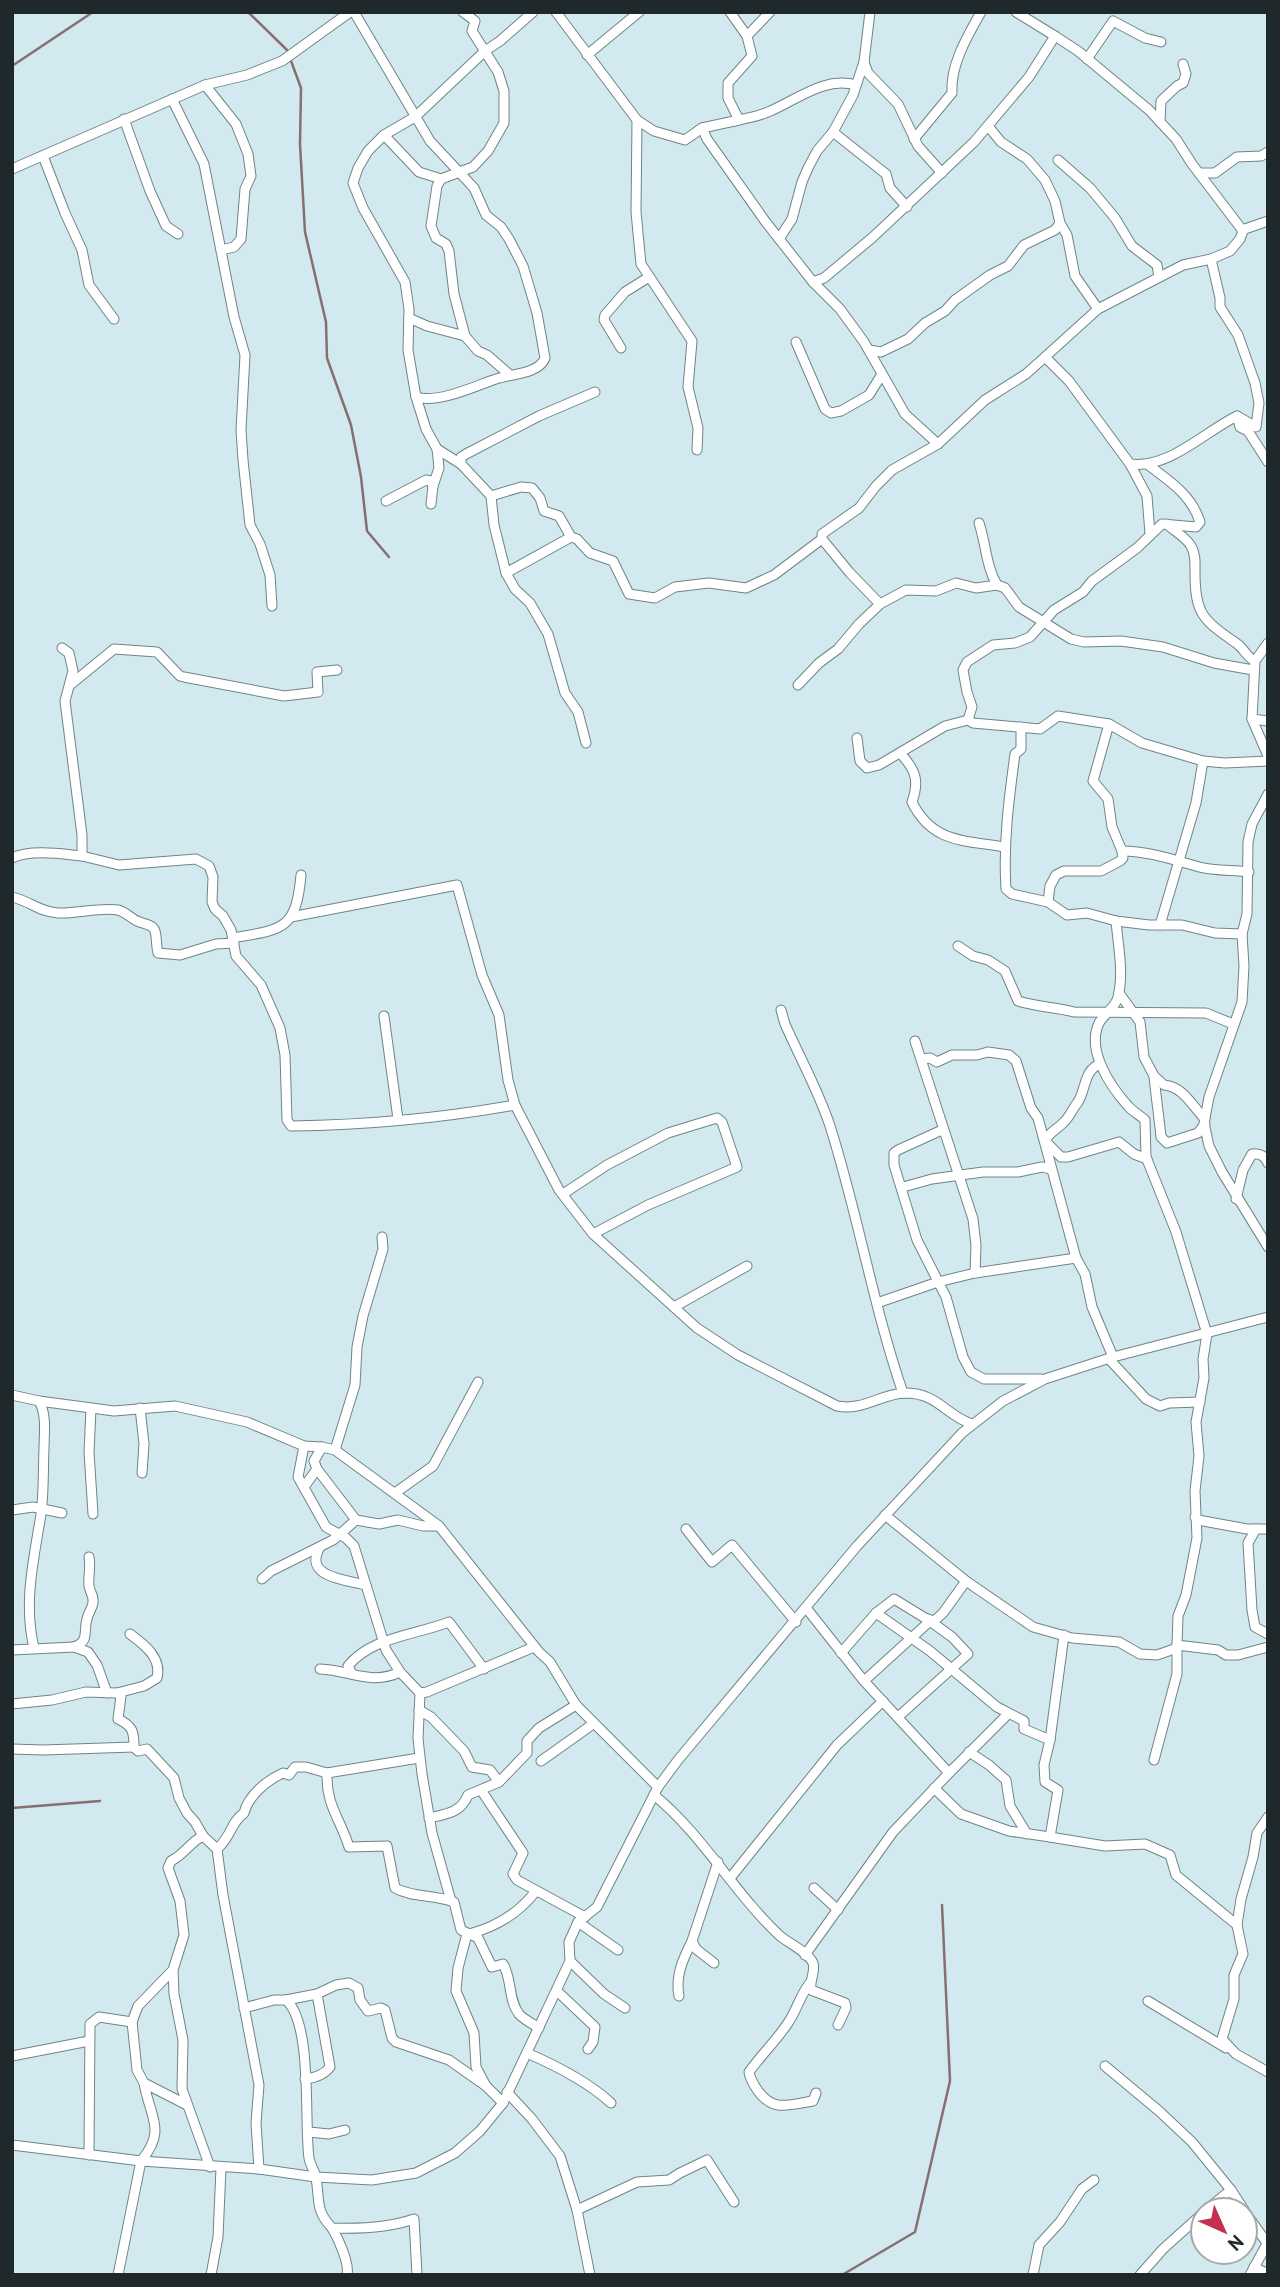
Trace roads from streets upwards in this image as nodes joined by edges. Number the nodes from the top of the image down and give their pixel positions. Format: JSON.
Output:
{"nodes":[{"id":1,"x":352,"y":12,"type":"edge"},
{"id":2,"x":463,"y":12,"type":"edge"},
{"id":3,"x":533,"y":12,"type":"edge"},
{"id":4,"x":556,"y":12,"type":"edge"},
{"id":5,"x":639,"y":12,"type":"edge"},
{"id":6,"x":730,"y":12,"type":"edge"},
{"id":7,"x":770,"y":12,"type":"edge"},
{"id":8,"x":870,"y":12,"type":"edge"},
{"id":9,"x":981,"y":12,"type":"edge"},
{"id":10,"x":1016,"y":12,"type":"edge"},
{"id":11,"x":747,"y":36,"type":"junction"},
{"id":12,"x":1055,"y":36,"type":"junction"},
{"id":13,"x":1161,"y":42,"type":"dead end"},
{"id":14,"x":485,"y":51,"type":"junction"},
{"id":15,"x":587,"y":55,"type":"junction"},
{"id":16,"x":1087,"y":59,"type":"junction"},
{"id":17,"x":864,"y":62,"type":"junction"},
{"id":18,"x":1183,"y":64,"type":"dead end"},
{"id":19,"x":205,"y":85,"type":"junction"},
{"id":20,"x":856,"y":85,"type":"junction"},
{"id":21,"x":172,"y":99,"type":"junction"},
{"id":22,"x":415,"y":117,"type":"junction"},
{"id":23,"x":124,"y":120,"type":"junction"},
{"id":24,"x":637,"y":120,"type":"junction"},
{"id":25,"x":738,"y":120,"type":"junction"},
{"id":26,"x":1160,"y":122,"type":"junction"},
{"id":27,"x":988,"y":126,"type":"junction"},
{"id":28,"x":702,"y":128,"type":"junction"},
{"id":29,"x":833,"y":132,"type":"junction"},
{"id":30,"x":384,"y":135,"type":"junction"},
{"id":31,"x":914,"y":139,"type":"junction"},
{"id":32,"x":1268,"y":152,"type":"edge"},
{"id":33,"x":43,"y":156,"type":"junction"},
{"id":34,"x":1058,"y":160,"type":"dead end"},
{"id":35,"x":12,"y":169,"type":"edge"},
{"id":36,"x":459,"y":173,"type":"junction"},
{"id":37,"x":942,"y":173,"type":"junction"},
{"id":38,"x":1199,"y":173,"type":"junction"},
{"id":39,"x":441,"y":179,"type":"junction"},
{"id":40,"x":906,"y":207,"type":"junction"},
{"id":41,"x":1268,"y":221,"type":"edge"},
{"id":42,"x":1060,"y":223,"type":"junction"},
{"id":43,"x":1242,"y":230,"type":"junction"},
{"id":44,"x":178,"y":234,"type":"dead end"},
{"id":45,"x":779,"y":239,"type":"junction"},
{"id":46,"x":221,"y":250,"type":"junction"},
{"id":47,"x":1211,"y":259,"type":"junction"},
{"id":48,"x":649,"y":277,"type":"junction"},
{"id":49,"x":1159,"y":277,"type":"junction"},
{"id":50,"x":813,"y":282,"type":"junction"},
{"id":51,"x":1098,"y":309,"type":"junction"},
{"id":52,"x":409,"y":318,"type":"junction"},
{"id":53,"x":114,"y":319,"type":"dead end"},
{"id":54,"x":465,"y":336,"type":"junction"},
{"id":55,"x":796,"y":342,"type":"dead end"},
{"id":56,"x":621,"y":348,"type":"dead end"},
{"id":57,"x":869,"y":350,"type":"junction"},
{"id":58,"x":1045,"y":357,"type":"junction"},
{"id":59,"x":882,"y":374,"type":"junction"},
{"id":60,"x":510,"y":375,"type":"junction"},
{"id":61,"x":595,"y":392,"type":"dead end"},
{"id":62,"x":416,"y":397,"type":"junction"},
{"id":63,"x":1237,"y":416,"type":"junction"},
{"id":64,"x":938,"y":444,"type":"junction"},
{"id":65,"x":437,"y":449,"type":"junction"},
{"id":66,"x":697,"y":450,"type":"dead end"},
{"id":67,"x":1165,"y":458,"type":"junction"},
{"id":68,"x":1268,"y":462,"type":"edge"},
{"id":69,"x":461,"y":464,"type":"junction"},
{"id":70,"x":1130,"y":464,"type":"junction"},
{"id":71,"x":1147,"y":464,"type":"junction"},
{"id":72,"x":1166,"y":479,"type":"junction"},
{"id":73,"x":433,"y":486,"type":"junction"},
{"id":74,"x":491,"y":496,"type":"junction"},
{"id":75,"x":386,"y":500,"type":"dead end"},
{"id":76,"x":432,"y":504,"type":"dead end"},
{"id":77,"x":979,"y":523,"type":"dead end"},
{"id":78,"x":1167,"y":524,"type":"junction"},
{"id":79,"x":1150,"y":534,"type":"junction"},
{"id":80,"x":571,"y":537,"type":"junction"},
{"id":81,"x":822,"y":539,"type":"junction"},
{"id":82,"x":506,"y":573,"type":"junction"},
{"id":83,"x":997,"y":585,"type":"junction"},
{"id":84,"x":880,"y":604,"type":"junction"},
{"id":85,"x":272,"y":606,"type":"dead end"},
{"id":86,"x":1054,"y":610,"type":"junction"},
{"id":87,"x":1042,"y":622,"type":"junction"},
{"id":88,"x":1055,"y":629,"type":"junction"},
{"id":89,"x":1268,"y":643,"type":"edge"},
{"id":90,"x":62,"y":648,"type":"dead end"},
{"id":91,"x":1254,"y":665,"type":"junction"},
{"id":92,"x":337,"y":670,"type":"dead end"},
{"id":93,"x":70,"y":685,"type":"junction"},
{"id":94,"x":798,"y":685,"type":"dead end"},
{"id":95,"x":1252,"y":719,"type":"junction"},
{"id":96,"x":968,"y":720,"type":"junction"},
{"id":97,"x":1268,"y":721,"type":"edge"},
{"id":98,"x":1109,"y":724,"type":"junction"},
{"id":99,"x":1021,"y":727,"type":"junction"},
{"id":100,"x":857,"y":738,"type":"dead end"},
{"id":101,"x":586,"y":743,"type":"dead end"},
{"id":102,"x":900,"y":753,"type":"junction"},
{"id":103,"x":1268,"y":759,"type":"edge"},
{"id":104,"x":1203,"y":761,"type":"junction"},
{"id":105,"x":1268,"y":794,"type":"edge"},
{"id":106,"x":1004,"y":847,"type":"junction"},
{"id":107,"x":1122,"y":851,"type":"junction"},
{"id":108,"x":82,"y":856,"type":"junction"},
{"id":109,"x":12,"y":858,"type":"edge"},
{"id":110,"x":1181,"y":860,"type":"junction"},
{"id":111,"x":1249,"y":872,"type":"junction"},
{"id":112,"x":300,"y":875,"type":"dead end"},
{"id":113,"x":12,"y":897,"type":"edge"},
{"id":114,"x":1048,"y":901,"type":"junction"},
{"id":115,"x":291,"y":917,"type":"junction"},
{"id":116,"x":1116,"y":921,"type":"junction"},
{"id":117,"x":1160,"y":925,"type":"junction"},
{"id":118,"x":1242,"y":934,"type":"junction"},
{"id":119,"x":233,"y":940,"type":"junction"},
{"id":120,"x":958,"y":946,"type":"dead end"},
{"id":121,"x":1119,"y":993,"type":"junction"},
{"id":122,"x":781,"y":1010,"type":"dead end"},
{"id":123,"x":1132,"y":1011,"type":"junction"},
{"id":124,"x":1106,"y":1012,"type":"junction"},
{"id":125,"x":384,"y":1016,"type":"dead end"},
{"id":126,"x":1233,"y":1024,"type":"junction"},
{"id":127,"x":915,"y":1041,"type":"dead end"},
{"id":128,"x":922,"y":1059,"type":"junction"},
{"id":129,"x":1100,"y":1064,"type":"junction"},
{"id":130,"x":1154,"y":1076,"type":"junction"},
{"id":131,"x":1156,"y":1099,"type":"junction"},
{"id":132,"x":515,"y":1105,"type":"junction"},
{"id":133,"x":398,"y":1119,"type":"junction"},
{"id":134,"x":1205,"y":1122,"type":"junction"},
{"id":135,"x":1146,"y":1124,"type":"junction"},
{"id":136,"x":942,"y":1130,"type":"junction"},
{"id":137,"x":1045,"y":1142,"type":"junction"},
{"id":138,"x":1147,"y":1160,"type":"junction"},
{"id":139,"x":1268,"y":1163,"type":"edge"},
{"id":140,"x":1051,"y":1169,"type":"junction"},
{"id":141,"x":958,"y":1176,"type":"junction"},
{"id":142,"x":903,"y":1187,"type":"junction"},
{"id":143,"x":563,"y":1194,"type":"junction"},
{"id":144,"x":1236,"y":1199,"type":"junction"},
{"id":145,"x":593,"y":1234,"type":"junction"},
{"id":146,"x":382,"y":1237,"type":"dead end"},
{"id":147,"x":1268,"y":1247,"type":"edge"},
{"id":148,"x":1076,"y":1258,"type":"junction"},
{"id":149,"x":747,"y":1266,"type":"dead end"},
{"id":150,"x":975,"y":1273,"type":"junction"},
{"id":151,"x":938,"y":1282,"type":"junction"},
{"id":152,"x":877,"y":1303,"type":"junction"},
{"id":153,"x":674,"y":1307,"type":"junction"},
{"id":154,"x":1268,"y":1317,"type":"edge"},
{"id":155,"x":1207,"y":1335,"type":"junction"},
{"id":156,"x":1111,"y":1358,"type":"junction"},
{"id":157,"x":1045,"y":1380,"type":"junction"},
{"id":158,"x":478,"y":1382,"type":"dead end"},
{"id":159,"x":903,"y":1393,"type":"junction"},
{"id":160,"x":12,"y":1395,"type":"edge"},
{"id":161,"x":39,"y":1401,"type":"junction"},
{"id":162,"x":1200,"y":1402,"type":"junction"},
{"id":163,"x":140,"y":1408,"type":"junction"},
{"id":164,"x":91,"y":1409,"type":"junction"},
{"id":165,"x":972,"y":1424,"type":"junction"},
{"id":166,"x":304,"y":1447,"type":"junction"},
{"id":167,"x":321,"y":1447,"type":"junction"},
{"id":168,"x":335,"y":1450,"type":"junction"},
{"id":169,"x":317,"y":1469,"type":"junction"},
{"id":170,"x":142,"y":1473,"type":"dead end"},
{"id":171,"x":304,"y":1487,"type":"junction"},
{"id":172,"x":395,"y":1493,"type":"junction"},
{"id":173,"x":12,"y":1510,"type":"edge"},
{"id":174,"x":41,"y":1510,"type":"junction"},
{"id":175,"x":62,"y":1513,"type":"dead end"},
{"id":176,"x":93,"y":1514,"type":"dead end"},
{"id":177,"x":885,"y":1514,"type":"junction"},
{"id":178,"x":1195,"y":1517,"type":"junction"},
{"id":179,"x":356,"y":1520,"type":"junction"},
{"id":180,"x":439,"y":1525,"type":"junction"},
{"id":181,"x":686,"y":1529,"type":"dead end"},
{"id":182,"x":1256,"y":1529,"type":"junction"},
{"id":183,"x":1268,"y":1529,"type":"edge"},
{"id":184,"x":336,"y":1537,"type":"junction"},
{"id":185,"x":320,"y":1547,"type":"junction"},
{"id":186,"x":89,"y":1557,"type":"dead end"},
{"id":187,"x":261,"y":1578,"type":"dead end"},
{"id":188,"x":966,"y":1581,"type":"junction"},
{"id":189,"x":366,"y":1585,"type":"junction"},
{"id":190,"x":807,"y":1609,"type":"junction"},
{"id":191,"x":876,"y":1613,"type":"junction"},
{"id":192,"x":930,"y":1621,"type":"junction"},
{"id":193,"x":796,"y":1622,"type":"junction"},
{"id":194,"x":130,"y":1634,"type":"dead end"},
{"id":195,"x":1268,"y":1634,"type":"edge"},
{"id":196,"x":1064,"y":1635,"type":"junction"},
{"id":197,"x":911,"y":1639,"type":"junction"},
{"id":198,"x":383,"y":1642,"type":"junction"},
{"id":199,"x":34,"y":1647,"type":"junction"},
{"id":200,"x":74,"y":1647,"type":"junction"},
{"id":201,"x":534,"y":1647,"type":"junction"},
{"id":202,"x":1177,"y":1647,"type":"junction"},
{"id":203,"x":1268,"y":1647,"type":"edge"},
{"id":204,"x":12,"y":1650,"type":"edge"},
{"id":205,"x":841,"y":1653,"type":"junction"},
{"id":206,"x":484,"y":1668,"type":"junction"},
{"id":207,"x":951,"y":1668,"type":"junction"},
{"id":208,"x":320,"y":1669,"type":"dead end"},
{"id":209,"x":400,"y":1672,"type":"junction"},
{"id":210,"x":352,"y":1674,"type":"junction"},
{"id":211,"x":864,"y":1681,"type":"junction"},
{"id":212,"x":112,"y":1693,"type":"junction"},
{"id":213,"x":420,"y":1693,"type":"junction"},
{"id":214,"x":883,"y":1701,"type":"junction"},
{"id":215,"x":12,"y":1704,"type":"edge"},
{"id":216,"x":576,"y":1705,"type":"junction"},
{"id":217,"x":419,"y":1710,"type":"junction"},
{"id":218,"x":1008,"y":1714,"type":"junction"},
{"id":219,"x":898,"y":1717,"type":"junction"},
{"id":220,"x":593,"y":1724,"type":"junction"},
{"id":221,"x":1050,"y":1740,"type":"junction"},
{"id":222,"x":134,"y":1747,"type":"junction"},
{"id":223,"x":12,"y":1749,"type":"edge"},
{"id":224,"x":969,"y":1752,"type":"junction"},
{"id":225,"x":419,"y":1758,"type":"junction"},
{"id":226,"x":1154,"y":1760,"type":"dead end"},
{"id":227,"x":541,"y":1761,"type":"dead end"},
{"id":228,"x":327,"y":1773,"type":"junction"},
{"id":229,"x":948,"y":1773,"type":"junction"},
{"id":230,"x":499,"y":1782,"type":"junction"},
{"id":231,"x":934,"y":1788,"type":"junction"},
{"id":232,"x":481,"y":1790,"type":"junction"},
{"id":233,"x":656,"y":1791,"type":"junction"},
{"id":234,"x":1268,"y":1817,"type":"edge"},
{"id":235,"x":429,"y":1818,"type":"junction"},
{"id":236,"x":1027,"y":1834,"type":"junction"},
{"id":237,"x":203,"y":1836,"type":"junction"},
{"id":238,"x":1050,"y":1838,"type":"junction"},
{"id":239,"x":217,"y":1849,"type":"junction"},
{"id":240,"x":718,"y":1862,"type":"junction"},
{"id":241,"x":731,"y":1877,"type":"junction"},
{"id":242,"x":814,"y":1888,"type":"dead end"},
{"id":243,"x":536,"y":1891,"type":"junction"},
{"id":244,"x":451,"y":1901,"type":"junction"},
{"id":245,"x":838,"y":1910,"type":"junction"},
{"id":246,"x":582,"y":1919,"type":"junction"},
{"id":247,"x":1237,"y":1925,"type":"junction"},
{"id":248,"x":467,"y":1934,"type":"junction"},
{"id":249,"x":692,"y":1941,"type":"junction"},
{"id":250,"x":618,"y":1950,"type":"dead end"},
{"id":251,"x":805,"y":1955,"type":"junction"},
{"id":252,"x":570,"y":1961,"type":"junction"},
{"id":253,"x":715,"y":1963,"type":"dead end"},
{"id":254,"x":173,"y":1970,"type":"junction"},
{"id":255,"x":810,"y":1983,"type":"junction"},
{"id":256,"x":557,"y":1991,"type":"junction"},
{"id":257,"x":317,"y":1994,"type":"junction"},
{"id":258,"x":679,"y":1996,"type":"dead end"},
{"id":259,"x":286,"y":2000,"type":"junction"},
{"id":260,"x":1148,"y":2001,"type":"dead end"},
{"id":261,"x":244,"y":2008,"type":"junction"},
{"id":262,"x":625,"y":2008,"type":"dead end"},
{"id":263,"x":132,"y":2022,"type":"junction"},
{"id":264,"x":838,"y":2025,"type":"dead end"},
{"id":265,"x":538,"y":2028,"type":"junction"},
{"id":266,"x":89,"y":2041,"type":"junction"},
{"id":267,"x":588,"y":2049,"type":"dead end"},
{"id":268,"x":527,"y":2053,"type":"junction"},
{"id":269,"x":1236,"y":2054,"type":"junction"},
{"id":270,"x":12,"y":2056,"type":"edge"},
{"id":271,"x":1105,"y":2066,"type":"dead end"},
{"id":272,"x":1268,"y":2072,"type":"edge"},
{"id":273,"x":305,"y":2079,"type":"junction"},
{"id":274,"x":145,"y":2083,"type":"junction"},
{"id":275,"x":485,"y":2086,"type":"junction"},
{"id":276,"x":507,"y":2092,"type":"junction"},
{"id":277,"x":816,"y":2093,"type":"dead end"},
{"id":278,"x":503,"y":2103,"type":"junction"},
{"id":279,"x":611,"y":2103,"type":"dead end"},
{"id":280,"x":187,"y":2105,"type":"junction"},
{"id":281,"x":345,"y":2130,"type":"dead end"},
{"id":282,"x":309,"y":2132,"type":"junction"},
{"id":283,"x":12,"y":2145,"type":"edge"},
{"id":284,"x":89,"y":2155,"type":"junction"},
{"id":285,"x":141,"y":2161,"type":"junction"},
{"id":286,"x":210,"y":2167,"type":"junction"},
{"id":287,"x":221,"y":2168,"type":"junction"},
{"id":288,"x":259,"y":2169,"type":"junction"},
{"id":289,"x":316,"y":2177,"type":"junction"},
{"id":290,"x":1094,"y":2180,"type":"dead end"},
{"id":291,"x":1231,"y":2190,"type":"junction"},
{"id":292,"x":1223,"y":2196,"type":"edge"},
{"id":293,"x":1235,"y":2196,"type":"edge"},
{"id":294,"x":734,"y":2203,"type":"dead end"},
{"id":295,"x":577,"y":2210,"type":"junction"},
{"id":296,"x":1189,"y":2225,"type":"edge"},
{"id":297,"x":332,"y":2228,"type":"junction"},
{"id":298,"x":1267,"y":2243,"type":"edge"},
{"id":299,"x":1252,"y":2271,"type":"edge"},
{"id":300,"x":1268,"y":2274,"type":"edge"},
{"id":301,"x":118,"y":2275,"type":"edge"},
{"id":302,"x":211,"y":2275,"type":"edge"},
{"id":303,"x":348,"y":2275,"type":"edge"},
{"id":304,"x":417,"y":2275,"type":"edge"},
{"id":305,"x":590,"y":2275,"type":"edge"},
{"id":306,"x":1033,"y":2275,"type":"edge"},
{"id":307,"x":1140,"y":2275,"type":"edge"}],
"edges":[{"from":1,"to":19,"type":"street"},
{"from":1,"to":22,"type":"street"},
{"from":2,"to":14,"type":"street"},
{"from":3,"to":14,"type":"street"},
{"from":4,"to":15,"type":"street"},
{"from":5,"to":15,"type":"street"},
{"from":6,"to":11,"type":"street"},
{"from":7,"to":11,"type":"street"},
{"from":8,"to":17,"type":"street"},
{"from":9,"to":31,"type":"street"},
{"from":10,"to":12,"type":"street"},
{"from":11,"to":25,"type":"street"},
{"from":12,"to":16,"type":"street"},
{"from":12,"to":27,"type":"street"},
{"from":13,"to":16,"type":"street"},
{"from":14,"to":22,"type":"street"},
{"from":14,"to":36,"type":"street"},
{"from":15,"to":24,"type":"street"},
{"from":16,"to":26,"type":"street"},
{"from":17,"to":20,"type":"street"},
{"from":17,"to":31,"type":"street"},
{"from":18,"to":26,"type":"street"},
{"from":19,"to":21,"type":"street"},
{"from":19,"to":46,"type":"street"},
{"from":20,"to":25,"type":"street"},
{"from":20,"to":29,"type":"street"},
{"from":21,"to":23,"type":"street"},
{"from":21,"to":46,"type":"street"},
{"from":22,"to":30,"type":"street"},
{"from":22,"to":36,"type":"street"},
{"from":23,"to":33,"type":"street"},
{"from":23,"to":44,"type":"street"},
{"from":24,"to":28,"type":"street"},
{"from":24,"to":48,"type":"street"},
{"from":25,"to":28,"type":"street"},
{"from":26,"to":38,"type":"street"},
{"from":27,"to":37,"type":"street"},
{"from":27,"to":42,"type":"street"},
{"from":28,"to":45,"type":"street"},
{"from":29,"to":40,"type":"street"},
{"from":29,"to":45,"type":"street"},
{"from":30,"to":39,"type":"street"},
{"from":30,"to":52,"type":"street"},
{"from":31,"to":37,"type":"street"},
{"from":32,"to":38,"type":"street"},
{"from":33,"to":35,"type":"street"},
{"from":33,"to":53,"type":"street"},
{"from":34,"to":49,"type":"street"},
{"from":36,"to":39,"type":"street"},
{"from":36,"to":60,"type":"street"},
{"from":37,"to":40,"type":"street"},
{"from":38,"to":43,"type":"street"},
{"from":39,"to":54,"type":"street"},
{"from":40,"to":50,"type":"street"},
{"from":41,"to":43,"type":"street"},
{"from":42,"to":51,"type":"street"},
{"from":42,"to":57,"type":"street"},
{"from":43,"to":47,"type":"street"},
{"from":45,"to":50,"type":"street"},
{"from":46,"to":85,"type":"street"},
{"from":47,"to":49,"type":"street"},
{"from":47,"to":63,"type":"street"},
{"from":48,"to":56,"type":"street"},
{"from":48,"to":66,"type":"street"},
{"from":49,"to":51,"type":"street"},
{"from":50,"to":57,"type":"street"},
{"from":51,"to":58,"type":"street"},
{"from":52,"to":54,"type":"street"},
{"from":52,"to":62,"type":"street"},
{"from":54,"to":60,"type":"street"},
{"from":55,"to":59,"type":"street"},
{"from":57,"to":59,"type":"street"},
{"from":58,"to":64,"type":"street"},
{"from":58,"to":70,"type":"street"},
{"from":59,"to":64,"type":"street"},
{"from":60,"to":62,"type":"street"},
{"from":61,"to":69,"type":"street"},
{"from":62,"to":65,"type":"street"},
{"from":63,"to":67,"type":"street"},
{"from":63,"to":68,"type":"street"},
{"from":64,"to":81,"type":"street"},
{"from":65,"to":69,"type":"street"},
{"from":65,"to":73,"type":"street"},
{"from":67,"to":71,"type":"street"},
{"from":67,"to":72,"type":"street"},
{"from":69,"to":74,"type":"street"},
{"from":70,"to":71,"type":"street"},
{"from":70,"to":79,"type":"street"},
{"from":71,"to":72,"type":"street"},
{"from":72,"to":78,"type":"street"},
{"from":73,"to":75,"type":"street"},
{"from":73,"to":76,"type":"street"},
{"from":74,"to":80,"type":"street"},
{"from":74,"to":82,"type":"street"},
{"from":77,"to":83,"type":"street"},
{"from":78,"to":79,"type":"street"},
{"from":78,"to":91,"type":"street"},
{"from":79,"to":86,"type":"street"},
{"from":80,"to":81,"type":"street"},
{"from":80,"to":82,"type":"street"},
{"from":81,"to":84,"type":"street"},
{"from":82,"to":101,"type":"street"},
{"from":83,"to":84,"type":"street"},
{"from":83,"to":87,"type":"street"},
{"from":84,"to":94,"type":"street"},
{"from":86,"to":87,"type":"street"},
{"from":86,"to":88,"type":"street"},
{"from":87,"to":88,"type":"street"},
{"from":87,"to":96,"type":"street"},
{"from":88,"to":91,"type":"street"},
{"from":89,"to":91,"type":"street"},
{"from":90,"to":93,"type":"street"},
{"from":91,"to":95,"type":"street"},
{"from":92,"to":93,"type":"street"},
{"from":93,"to":108,"type":"street"},
{"from":95,"to":97,"type":"street"},
{"from":95,"to":103,"type":"street"},
{"from":96,"to":99,"type":"street"},
{"from":96,"to":102,"type":"street"},
{"from":98,"to":99,"type":"street"},
{"from":98,"to":104,"type":"street"},
{"from":98,"to":107,"type":"street"},
{"from":99,"to":106,"type":"street"},
{"from":100,"to":102,"type":"street"},
{"from":102,"to":106,"type":"street"},
{"from":103,"to":104,"type":"street"},
{"from":104,"to":110,"type":"street"},
{"from":105,"to":111,"type":"street"},
{"from":106,"to":114,"type":"street"},
{"from":107,"to":110,"type":"street"},
{"from":107,"to":114,"type":"street"},
{"from":108,"to":109,"type":"street"},
{"from":108,"to":119,"type":"street"},
{"from":110,"to":111,"type":"street"},
{"from":110,"to":117,"type":"street"},
{"from":111,"to":118,"type":"street"},
{"from":112,"to":115,"type":"street"},
{"from":113,"to":119,"type":"street"},
{"from":114,"to":116,"type":"street"},
{"from":115,"to":119,"type":"street"},
{"from":115,"to":132,"type":"street"},
{"from":116,"to":117,"type":"street"},
{"from":116,"to":121,"type":"street"},
{"from":117,"to":118,"type":"street"},
{"from":118,"to":126,"type":"street"},
{"from":119,"to":133,"type":"street"},
{"from":120,"to":124,"type":"street"},
{"from":121,"to":123,"type":"street"},
{"from":121,"to":124,"type":"street"},
{"from":122,"to":152,"type":"street"},
{"from":123,"to":124,"type":"street"},
{"from":123,"to":126,"type":"street"},
{"from":123,"to":130,"type":"street"},
{"from":124,"to":129,"type":"street"},
{"from":125,"to":133,"type":"street"},
{"from":126,"to":134,"type":"street"},
{"from":127,"to":128,"type":"street"},
{"from":128,"to":136,"type":"street"},
{"from":128,"to":137,"type":"street"},
{"from":129,"to":135,"type":"street"},
{"from":129,"to":137,"type":"street"},
{"from":130,"to":131,"type":"street"},
{"from":130,"to":134,"type":"street"},
{"from":131,"to":134,"type":"street"},
{"from":131,"to":135,"type":"street"},
{"from":132,"to":133,"type":"street"},
{"from":132,"to":143,"type":"street"},
{"from":134,"to":144,"type":"street"},
{"from":135,"to":138,"type":"street"},
{"from":136,"to":141,"type":"street"},
{"from":136,"to":142,"type":"street"},
{"from":137,"to":138,"type":"street"},
{"from":137,"to":140,"type":"street"},
{"from":138,"to":155,"type":"street"},
{"from":139,"to":144,"type":"street"},
{"from":140,"to":141,"type":"street"},
{"from":140,"to":148,"type":"street"},
{"from":141,"to":142,"type":"street"},
{"from":141,"to":150,"type":"street"},
{"from":142,"to":151,"type":"street"},
{"from":143,"to":145,"type":"street"},
{"from":143,"to":145,"type":"street"},
{"from":144,"to":147,"type":"street"},
{"from":145,"to":153,"type":"street"},
{"from":146,"to":168,"type":"street"},
{"from":148,"to":150,"type":"street"},
{"from":148,"to":156,"type":"street"},
{"from":149,"to":153,"type":"street"},
{"from":150,"to":151,"type":"street"},
{"from":151,"to":152,"type":"street"},
{"from":151,"to":157,"type":"street"},
{"from":152,"to":159,"type":"street"},
{"from":153,"to":159,"type":"street"},
{"from":154,"to":155,"type":"street"},
{"from":155,"to":156,"type":"street"},
{"from":155,"to":162,"type":"street"},
{"from":156,"to":157,"type":"street"},
{"from":156,"to":162,"type":"street"},
{"from":157,"to":165,"type":"street"},
{"from":158,"to":172,"type":"street"},
{"from":159,"to":165,"type":"street"},
{"from":160,"to":161,"type":"street"},
{"from":161,"to":164,"type":"street"},
{"from":161,"to":174,"type":"street"},
{"from":162,"to":178,"type":"street"},
{"from":163,"to":164,"type":"street"},
{"from":163,"to":166,"type":"street"},
{"from":163,"to":170,"type":"street"},
{"from":164,"to":176,"type":"street"},
{"from":165,"to":177,"type":"street"},
{"from":166,"to":167,"type":"street"},
{"from":166,"to":171,"type":"street"},
{"from":167,"to":168,"type":"street"},
{"from":167,"to":169,"type":"street"},
{"from":168,"to":172,"type":"street"},
{"from":169,"to":171,"type":"street"},
{"from":169,"to":179,"type":"street"},
{"from":171,"to":184,"type":"street"},
{"from":172,"to":180,"type":"street"},
{"from":173,"to":174,"type":"street"},
{"from":174,"to":175,"type":"street"},
{"from":174,"to":199,"type":"street"},
{"from":177,"to":188,"type":"street"},
{"from":177,"to":190,"type":"street"},
{"from":178,"to":182,"type":"street"},
{"from":178,"to":202,"type":"street"},
{"from":179,"to":180,"type":"street"},
{"from":179,"to":184,"type":"street"},
{"from":180,"to":201,"type":"street"},
{"from":181,"to":193,"type":"street"},
{"from":182,"to":183,"type":"street"},
{"from":182,"to":195,"type":"street"},
{"from":184,"to":185,"type":"street"},
{"from":184,"to":189,"type":"street"},
{"from":185,"to":187,"type":"street"},
{"from":185,"to":189,"type":"street"},
{"from":186,"to":200,"type":"street"},
{"from":188,"to":192,"type":"street"},
{"from":188,"to":196,"type":"street"},
{"from":189,"to":198,"type":"street"},
{"from":190,"to":193,"type":"street"},
{"from":190,"to":205,"type":"street"},
{"from":191,"to":192,"type":"street"},
{"from":191,"to":197,"type":"street"},
{"from":191,"to":205,"type":"street"},
{"from":192,"to":197,"type":"street"},
{"from":192,"to":207,"type":"street"},
{"from":193,"to":233,"type":"street"},
{"from":194,"to":212,"type":"street"},
{"from":196,"to":202,"type":"street"},
{"from":196,"to":221,"type":"street"},
{"from":197,"to":207,"type":"street"},
{"from":197,"to":211,"type":"street"},
{"from":198,"to":206,"type":"street"},
{"from":198,"to":209,"type":"street"},
{"from":198,"to":210,"type":"street"},
{"from":199,"to":200,"type":"street"},
{"from":199,"to":204,"type":"street"},
{"from":200,"to":212,"type":"street"},
{"from":201,"to":206,"type":"street"},
{"from":201,"to":216,"type":"street"},
{"from":202,"to":203,"type":"street"},
{"from":202,"to":226,"type":"street"},
{"from":205,"to":211,"type":"street"},
{"from":206,"to":213,"type":"street"},
{"from":207,"to":218,"type":"street"},
{"from":207,"to":219,"type":"street"},
{"from":208,"to":210,"type":"street"},
{"from":209,"to":210,"type":"street"},
{"from":209,"to":213,"type":"street"},
{"from":211,"to":214,"type":"street"},
{"from":212,"to":215,"type":"street"},
{"from":212,"to":222,"type":"street"},
{"from":213,"to":217,"type":"street"},
{"from":214,"to":219,"type":"street"},
{"from":214,"to":241,"type":"street"},
{"from":216,"to":220,"type":"street"},
{"from":216,"to":230,"type":"street"},
{"from":217,"to":225,"type":"street"},
{"from":217,"to":230,"type":"street"},
{"from":218,"to":221,"type":"street"},
{"from":218,"to":224,"type":"street"},
{"from":219,"to":229,"type":"street"},
{"from":220,"to":227,"type":"street"},
{"from":220,"to":233,"type":"street"},
{"from":221,"to":238,"type":"street"},
{"from":222,"to":223,"type":"street"},
{"from":222,"to":237,"type":"street"},
{"from":224,"to":229,"type":"street"},
{"from":224,"to":236,"type":"street"},
{"from":225,"to":228,"type":"street"},
{"from":225,"to":235,"type":"street"},
{"from":228,"to":239,"type":"street"},
{"from":228,"to":244,"type":"street"},
{"from":229,"to":231,"type":"street"},
{"from":230,"to":232,"type":"street"},
{"from":231,"to":236,"type":"street"},
{"from":231,"to":245,"type":"street"},
{"from":232,"to":235,"type":"street"},
{"from":232,"to":243,"type":"street"},
{"from":233,"to":240,"type":"street"},
{"from":233,"to":246,"type":"street"},
{"from":234,"to":247,"type":"street"},
{"from":235,"to":244,"type":"street"},
{"from":236,"to":238,"type":"street"},
{"from":237,"to":239,"type":"street"},
{"from":237,"to":254,"type":"street"},
{"from":238,"to":247,"type":"street"},
{"from":239,"to":261,"type":"street"},
{"from":240,"to":241,"type":"street"},
{"from":240,"to":249,"type":"street"},
{"from":241,"to":251,"type":"street"},
{"from":242,"to":245,"type":"street"},
{"from":243,"to":246,"type":"street"},
{"from":243,"to":248,"type":"street"},
{"from":244,"to":248,"type":"street"},
{"from":245,"to":251,"type":"street"},
{"from":246,"to":250,"type":"street"},
{"from":246,"to":252,"type":"street"},
{"from":247,"to":269,"type":"street"},
{"from":248,"to":265,"type":"street"},
{"from":248,"to":275,"type":"street"},
{"from":249,"to":253,"type":"street"},
{"from":249,"to":258,"type":"street"},
{"from":251,"to":255,"type":"street"},
{"from":252,"to":256,"type":"street"},
{"from":252,"to":262,"type":"street"},
{"from":254,"to":263,"type":"street"},
{"from":254,"to":280,"type":"street"},
{"from":255,"to":264,"type":"street"},
{"from":255,"to":277,"type":"street"},
{"from":256,"to":265,"type":"street"},
{"from":256,"to":267,"type":"street"},
{"from":257,"to":259,"type":"street"},
{"from":257,"to":273,"type":"street"},
{"from":257,"to":275,"type":"street"},
{"from":259,"to":261,"type":"street"},
{"from":259,"to":273,"type":"street"},
{"from":260,"to":269,"type":"street"},
{"from":261,"to":288,"type":"street"},
{"from":263,"to":266,"type":"street"},
{"from":263,"to":274,"type":"street"},
{"from":265,"to":268,"type":"street"},
{"from":266,"to":270,"type":"street"},
{"from":266,"to":284,"type":"street"},
{"from":268,"to":276,"type":"street"},
{"from":268,"to":279,"type":"street"},
{"from":269,"to":272,"type":"street"},
{"from":271,"to":291,"type":"street"},
{"from":273,"to":282,"type":"street"},
{"from":274,"to":280,"type":"street"},
{"from":274,"to":285,"type":"street"},
{"from":275,"to":278,"type":"street"},
{"from":276,"to":278,"type":"street"},
{"from":276,"to":295,"type":"street"},
{"from":278,"to":289,"type":"street"},
{"from":280,"to":286,"type":"street"},
{"from":281,"to":282,"type":"street"},
{"from":282,"to":289,"type":"street"},
{"from":283,"to":284,"type":"street"},
{"from":284,"to":285,"type":"street"},
{"from":285,"to":286,"type":"street"},
{"from":285,"to":301,"type":"street"},
{"from":286,"to":287,"type":"street"},
{"from":287,"to":288,"type":"street"},
{"from":287,"to":302,"type":"street"},
{"from":288,"to":289,"type":"street"},
{"from":289,"to":297,"type":"street"},
{"from":290,"to":306,"type":"street"},
{"from":291,"to":292,"type":"street"},
{"from":291,"to":293,"type":"street"},
{"from":294,"to":295,"type":"street"},
{"from":295,"to":305,"type":"street"},
{"from":296,"to":307,"type":"street"},
{"from":297,"to":303,"type":"street"},
{"from":297,"to":304,"type":"street"},
{"from":298,"to":299,"type":"street"},
{"from":299,"to":300,"type":"street"}]}
